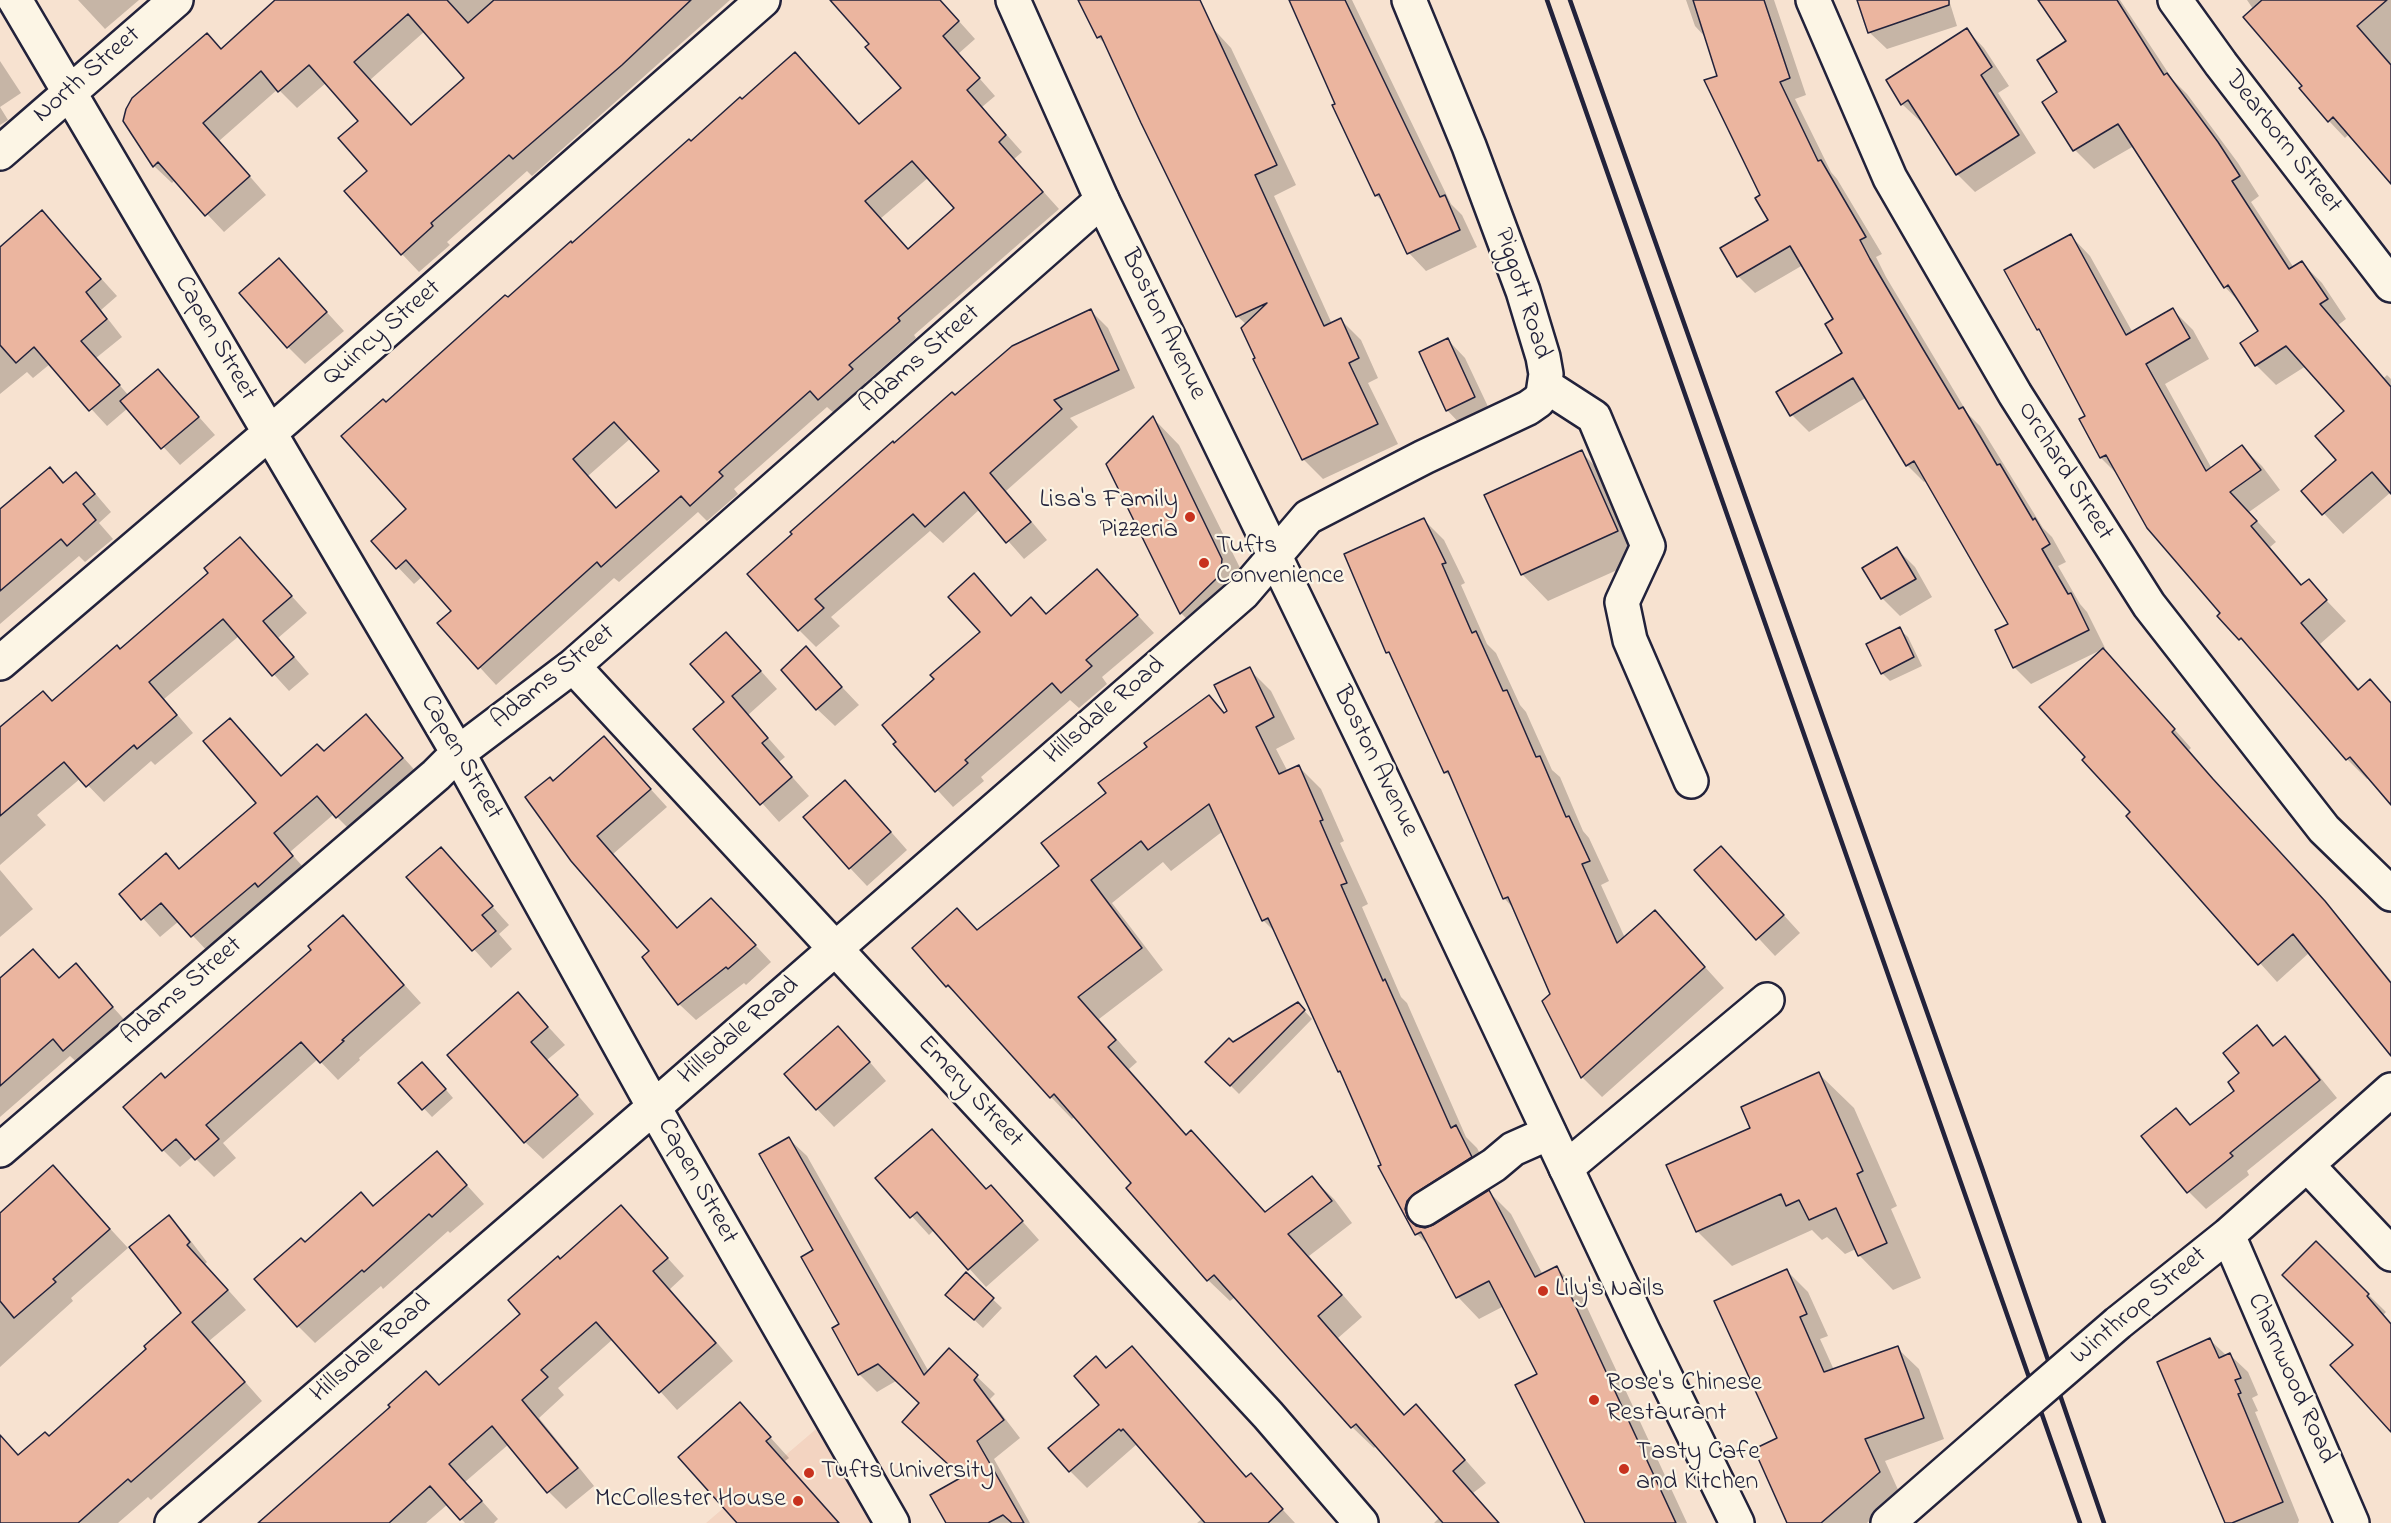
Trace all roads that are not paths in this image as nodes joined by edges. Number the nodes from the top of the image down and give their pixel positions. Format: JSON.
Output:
{"nodes":[{"id":1,"x":15,"y":0,"type":"edge"},
{"id":2,"x":176,"y":0,"type":"edge"},
{"id":3,"x":763,"y":0,"type":"edge"},
{"id":4,"x":1013,"y":0,"type":"edge"},
{"id":5,"x":1409,"y":0,"type":"edge"},
{"id":6,"x":1813,"y":0,"type":"edge"},
{"id":7,"x":2175,"y":0,"type":"edge"},
{"id":8,"x":69,"y":92,"type":"junction"},
{"id":9,"x":0,"y":153,"type":"edge"},
{"id":10,"x":1102,"y":200,"type":"junction"},
{"id":11,"x":2391,"y":285,"type":"edge"},
{"id":12,"x":1546,"y":386,"type":"junction"},
{"id":13,"x":269,"y":433,"type":"junction"},
{"id":14,"x":1274,"y":556,"type":"junction"},
{"id":15,"x":0,"y":663,"type":"edge"},
{"id":16,"x":573,"y":666,"type":"junction"},
{"id":17,"x":458,"y":753,"type":"junction"},
{"id":18,"x":1691,"y":781,"type":"dead end"},
{"id":19,"x":2391,"y":894,"type":"edge"},
{"id":20,"x":835,"y":948,"type":"junction"},
{"id":21,"x":1767,"y":1000,"type":"dead end"},
{"id":22,"x":2391,"y":1090,"type":"edge"},
{"id":23,"x":654,"y":1107,"type":"junction"},
{"id":24,"x":1550,"y":1133,"type":"junction"},
{"id":25,"x":0,"y":1150,"type":"edge"},
{"id":26,"x":2307,"y":1166,"type":"junction"},
{"id":27,"x":1566,"y":1168,"type":"junction"},
{"id":28,"x":1424,"y":1209,"type":"dead end"},
{"id":29,"x":2228,"y":1235,"type":"junction"},
{"id":30,"x":2391,"y":1254,"type":"edge"},
{"id":31,"x":172,"y":1523,"type":"edge"},
{"id":32,"x":892,"y":1523,"type":"edge"},
{"id":33,"x":1361,"y":1523,"type":"edge"},
{"id":34,"x":1737,"y":1523,"type":"edge"},
{"id":35,"x":1888,"y":1523,"type":"edge"},
{"id":36,"x":2352,"y":1523,"type":"edge"}],
"edges":[{"from":1,"to":8,"type":"street","name":"Capen Street"},
{"from":2,"to":8,"type":"street","name":"North Street"},
{"from":3,"to":13,"type":"street","name":"Quincy Street"},
{"from":4,"to":10,"type":"street","name":"Boston Avenue"},
{"from":5,"to":12,"type":"street","name":"Piggott Road"},
{"from":6,"to":19,"type":"street","name":"Orchard Street"},
{"from":7,"to":11,"type":"street","name":"Dearborn Street"},
{"from":8,"to":9,"type":"street","name":"North Street"},
{"from":8,"to":13,"type":"street","name":"Capen Street"},
{"from":10,"to":14,"type":"street","name":"Boston Avenue"},
{"from":10,"to":16,"type":"street","name":"Adams Street"},
{"from":12,"to":14,"type":"street","name":"Piggott Road"},
{"from":12,"to":18,"type":"street"},
{"from":13,"to":15,"type":"street","name":"Quincy Street"},
{"from":13,"to":17,"type":"street","name":"Capen Street"},
{"from":14,"to":20,"type":"street","name":"Hillsdale Road"},
{"from":14,"to":24,"type":"street","name":"Boston Avenue"},
{"from":16,"to":17,"type":"street","name":"Adams Street"},
{"from":16,"to":20,"type":"street","name":"Emery Street"},
{"from":17,"to":23,"type":"street","name":"Capen Street"},
{"from":17,"to":25,"type":"street","name":"Adams Street"},
{"from":20,"to":23,"type":"street","name":"Hillsdale Road"},
{"from":20,"to":33,"type":"street","name":"Emery Street"},
{"from":21,"to":27,"type":"street"},
{"from":22,"to":26,"type":"street","name":"Winthrop Street"},
{"from":23,"to":31,"type":"street","name":"Hillsdale Road"},
{"from":23,"to":32,"type":"street","name":"Capen Street"},
{"from":24,"to":27,"type":"street","name":"Boston Avenue"},
{"from":24,"to":28,"type":"street"},
{"from":26,"to":29,"type":"street","name":"Winthrop Street"},
{"from":26,"to":30,"type":"street"},
{"from":27,"to":34,"type":"street","name":"Boston Avenue"},
{"from":29,"to":35,"type":"street","name":"Winthrop Street","bridge":true},
{"from":29,"to":36,"type":"street","name":"Charnwood Road"}]}
